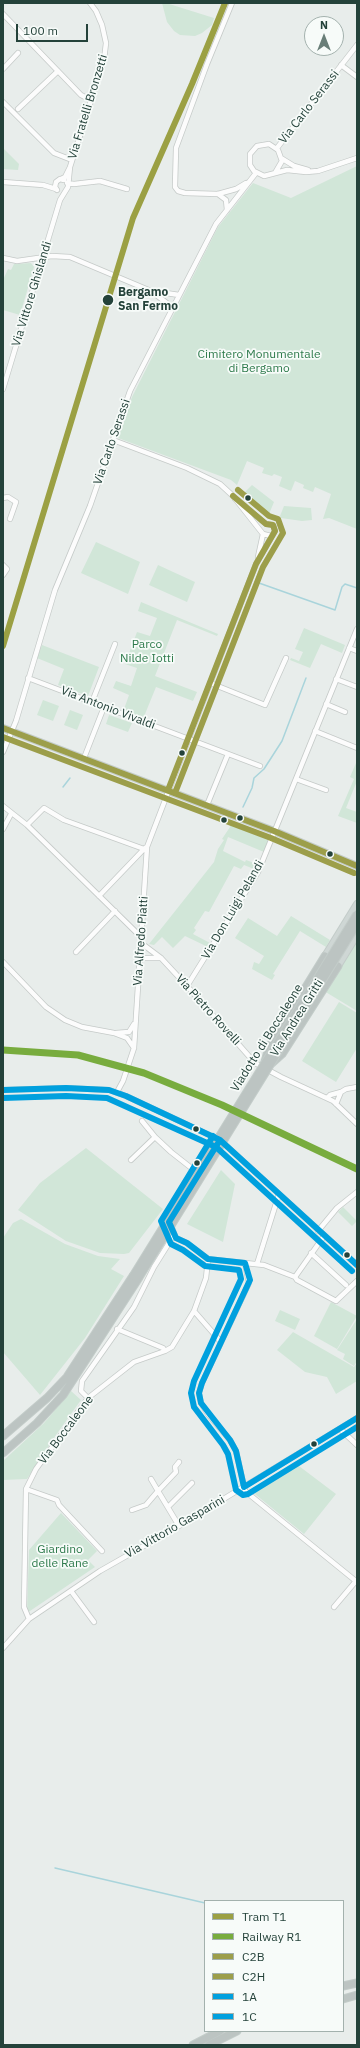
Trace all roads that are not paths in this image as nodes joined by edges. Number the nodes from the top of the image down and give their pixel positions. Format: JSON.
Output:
{"nodes":[{"id":1,"x":90,"y":3,"type":"edge"},
{"id":2,"x":232,"y":3,"type":"edge"},
{"id":3,"x":3,"y":14,"type":"edge"},
{"id":4,"x":357,"y":45,"type":"edge"},
{"id":5,"x":18,"y":53,"type":"dead end"},
{"id":6,"x":342,"y":65,"type":"junction"},
{"id":7,"x":3,"y":69,"type":"edge"},
{"id":8,"x":58,"y":71,"type":"junction"},
{"id":9,"x":357,"y":77,"type":"edge"},
{"id":10,"x":91,"y":100,"type":"junction"},
{"id":11,"x":3,"y":102,"type":"edge"},
{"id":12,"x":18,"y":109,"type":"dead end"},
{"id":13,"x":277,"y":148,"type":"junction"},
{"id":14,"x":281,"y":158,"type":"junction"},
{"id":15,"x":357,"y":158,"type":"edge"},
{"id":16,"x":72,"y":160,"type":"junction"},
{"id":17,"x":70,"y":167,"type":"junction"},
{"id":18,"x":318,"y":171,"type":"junction"},
{"id":19,"x":256,"y":173,"type":"junction"},
{"id":20,"x":275,"y":173,"type":"junction"},
{"id":21,"x":61,"y":179,"type":"junction"},
{"id":22,"x":3,"y":182,"type":"edge"},
{"id":23,"x":56,"y":182,"type":"junction"},
{"id":24,"x":67,"y":182,"type":"junction"},
{"id":25,"x":249,"y":182,"type":"junction"},
{"id":26,"x":74,"y":184,"type":"junction"},
{"id":27,"x":43,"y":185,"type":"junction"},
{"id":28,"x":127,"y":189,"type":"dead end"},
{"id":29,"x":57,"y":190,"type":"junction"},
{"id":30,"x":66,"y":190,"type":"junction"},
{"id":31,"x":218,"y":194,"type":"junction"},
{"id":32,"x":60,"y":200,"type":"junction"},
{"id":33,"x":227,"y":210,"type":"junction"},
{"id":34,"x":43,"y":257,"type":"junction"},
{"id":35,"x":3,"y":258,"type":"edge"},
{"id":36,"x":151,"y":291,"type":"junction"},
{"id":37,"x":179,"y":295,"type":"junction"},
{"id":38,"x":172,"y":307,"type":"junction"},
{"id":39,"x":3,"y":389,"type":"edge"},
{"id":40,"x":113,"y":440,"type":"junction"},
{"id":41,"x":234,"y":497,"type":"junction"},
{"id":42,"x":3,"y":498,"type":"edge"},
{"id":43,"x":10,"y":519,"type":"dead end"},
{"id":44,"x":266,"y":524,"type":"junction"},
{"id":45,"x":262,"y":532,"type":"junction"},
{"id":46,"x":271,"y":536,"type":"junction"},
{"id":47,"x":256,"y":564,"type":"junction"},
{"id":48,"x":3,"y":565,"type":"edge"},
{"id":49,"x":3,"y":575,"type":"edge"},
{"id":50,"x":357,"y":629,"type":"edge"},
{"id":51,"x":115,"y":644,"type":"dead end"},
{"id":52,"x":349,"y":648,"type":"junction"},
{"id":53,"x":357,"y":651,"type":"edge"},
{"id":54,"x":286,"y":658,"type":"dead end"},
{"id":55,"x":28,"y":678,"type":"junction"},
{"id":56,"x":336,"y":679,"type":"junction"},
{"id":57,"x":210,"y":684,"type":"junction"},
{"id":58,"x":357,"y":687,"type":"edge"},
{"id":59,"x":92,"y":702,"type":"junction"},
{"id":60,"x":326,"y":704,"type":"junction"},
{"id":61,"x":104,"y":707,"type":"junction"},
{"id":62,"x":345,"y":712,"type":"dead end"},
{"id":63,"x":3,"y":728,"type":"edge"},
{"id":64,"x":315,"y":731,"type":"junction"},
{"id":65,"x":12,"y":732,"type":"junction"},
{"id":66,"x":188,"y":739,"type":"junction"},
{"id":67,"x":357,"y":748,"type":"edge"},
{"id":68,"x":3,"y":752,"type":"edge"},
{"id":69,"x":228,"y":754,"type":"junction"},
{"id":70,"x":84,"y":758,"type":"junction"},
{"id":71,"x":260,"y":766,"type":"dead end"},
{"id":72,"x":296,"y":779,"type":"junction"},
{"id":73,"x":168,"y":790,"type":"junction"},
{"id":74,"x":326,"y":790,"type":"dead end"},
{"id":75,"x":207,"y":805,"type":"junction"},
{"id":76,"x":3,"y":806,"type":"edge"},
{"id":77,"x":11,"y":814,"type":"junction"},
{"id":78,"x":27,"y":825,"type":"junction"},
{"id":79,"x":3,"y":829,"type":"edge"},
{"id":80,"x":274,"y":831,"type":"junction"},
{"id":81,"x":145,"y":848,"type":"junction"},
{"id":82,"x":357,"y":866,"type":"edge"},
{"id":83,"x":99,"y":896,"type":"junction"},
{"id":84,"x":357,"y":904,"type":"edge"},
{"id":85,"x":114,"y":911,"type":"junction"},
{"id":86,"x":357,"y":914,"type":"edge"},
{"id":87,"x":357,"y":924,"type":"edge"},
{"id":88,"x":357,"y":935,"type":"edge"},
{"id":89,"x":349,"y":936,"type":"junction"},
{"id":90,"x":141,"y":940,"type":"junction"},
{"id":91,"x":350,"y":946,"type":"junction"},
{"id":92,"x":76,"y":952,"type":"dead end"},
{"id":93,"x":325,"y":956,"type":"junction"},
{"id":94,"x":140,"y":958,"type":"junction"},
{"id":95,"x":161,"y":958,"type":"junction"},
{"id":96,"x":3,"y":962,"type":"edge"},
{"id":97,"x":338,"y":966,"type":"junction"},
{"id":98,"x":329,"y":967,"type":"junction"},
{"id":99,"x":187,"y":986,"type":"junction"},
{"id":100,"x":135,"y":1024,"type":"junction"},
{"id":101,"x":114,"y":1033,"type":"junction"},
{"id":102,"x":134,"y":1048,"type":"junction"},
{"id":103,"x":266,"y":1066,"type":"junction"},
{"id":104,"x":357,"y":1087,"type":"edge"},
{"id":105,"x":3,"y":1090,"type":"edge"},
{"id":106,"x":117,"y":1092,"type":"junction"},
{"id":107,"x":341,"y":1092,"type":"junction"},
{"id":108,"x":327,"y":1098,"type":"junction"},
{"id":109,"x":336,"y":1104,"type":"junction"},
{"id":110,"x":142,"y":1121,"type":"dead end"},
{"id":111,"x":357,"y":1124,"type":"edge"},
{"id":112,"x":155,"y":1137,"type":"junction"},
{"id":113,"x":220,"y":1140,"type":"junction"},
{"id":114,"x":131,"y":1160,"type":"dead end"},
{"id":115,"x":199,"y":1174,"type":"junction"},
{"id":116,"x":356,"y":1193,"type":"edge"},
{"id":117,"x":279,"y":1194,"type":"junction"},
{"id":118,"x":318,"y":1230,"type":"junction"},
{"id":119,"x":174,"y":1235,"type":"junction"},
{"id":120,"x":324,"y":1236,"type":"junction"},
{"id":121,"x":311,"y":1253,"type":"junction"},
{"id":122,"x":208,"y":1259,"type":"junction"},
{"id":123,"x":245,"y":1263,"type":"junction"},
{"id":124,"x":257,"y":1264,"type":"junction"},
{"id":125,"x":357,"y":1265,"type":"edge"},
{"id":126,"x":294,"y":1276,"type":"junction"},
{"id":127,"x":135,"y":1278,"type":"junction"},
{"id":128,"x":357,"y":1281,"type":"edge"},
{"id":129,"x":346,"y":1285,"type":"dead end"},
{"id":130,"x":194,"y":1311,"type":"junction"},
{"id":131,"x":117,"y":1329,"type":"junction"},
{"id":132,"x":221,"y":1342,"type":"junction"},
{"id":133,"x":165,"y":1351,"type":"junction"},
{"id":134,"x":88,"y":1398,"type":"junction"},
{"id":135,"x":357,"y":1418,"type":"edge"},
{"id":136,"x":340,"y":1429,"type":"junction"},
{"id":137,"x":3,"y":1436,"type":"edge"},
{"id":138,"x":357,"y":1445,"type":"edge"},
{"id":139,"x":3,"y":1453,"type":"edge"},
{"id":140,"x":179,"y":1462,"type":"dead end"},
{"id":141,"x":151,"y":1479,"type":"dead end"},
{"id":142,"x":192,"y":1483,"type":"dead end"},
{"id":143,"x":244,"y":1487,"type":"junction"},
{"id":144,"x":26,"y":1488,"type":"junction"},
{"id":145,"x":158,"y":1491,"type":"junction"},
{"id":146,"x":168,"y":1507,"type":"junction"},
{"id":147,"x":132,"y":1510,"type":"dead end"},
{"id":148,"x":179,"y":1526,"type":"junction"},
{"id":149,"x":102,"y":1551,"type":"dead end"},
{"id":150,"x":356,"y":1582,"type":"edge"},
{"id":151,"x":71,"y":1591,"type":"junction"},
{"id":152,"x":334,"y":1607,"type":"dead end"},
{"id":153,"x":29,"y":1619,"type":"junction"},
{"id":154,"x":94,"y":1622,"type":"dead end"},
{"id":155,"x":3,"y":1648,"type":"edge"},
{"id":156,"x":357,"y":1983,"type":"edge"},
{"id":157,"x":344,"y":1986,"type":"edge"},
{"id":158,"x":357,"y":1991,"type":"edge"},
{"id":159,"x":344,"y":1994,"type":"edge"},
{"id":160,"x":357,"y":1995,"type":"edge"},
{"id":161,"x":344,"y":1999,"type":"edge"},
{"id":162,"x":218,"y":2032,"type":"edge"},
{"id":163,"x":235,"y":2032,"type":"edge"},
{"id":164,"x":193,"y":2045,"type":"edge"},
{"id":165,"x":209,"y":2045,"type":"edge"}],
"edges":[{"from":1,"to":10,"type":"street","name":"Via Fratelli Bronzetti"},
{"from":2,"to":31,"type":"street"},
{"from":3,"to":8,"type":"street"},
{"from":4,"to":6,"type":"street","name":"Via Carlo Serassi"},
{"from":5,"to":7,"type":"street"},
{"from":6,"to":9,"type":"street","name":"Via Carlo Serassi"},
{"from":6,"to":13,"type":"street","name":"Via Carlo Serassi"},
{"from":8,"to":10,"type":"street"},
{"from":8,"to":12,"type":"street"},
{"from":10,"to":16,"type":"street","name":"Via Fratelli Bronzetti"},
{"from":11,"to":16,"type":"street"},
{"from":13,"to":14,"type":"street","name":"Via Carlo Serassi"},
{"from":13,"to":19,"type":"street","name":"Via Carlo Serassi"},
{"from":14,"to":18,"type":"street","name":"Via Carlo Serassi"},
{"from":14,"to":20,"type":"street","name":"Via Carlo Serassi"},
{"from":15,"to":18,"type":"street"},
{"from":16,"to":17,"type":"street","name":"Via Fratelli Bronzetti"},
{"from":17,"to":21,"type":"street","name":"Via Fratelli Bronzetti"},
{"from":17,"to":24,"type":"street","name":"Via Fratelli Bronzetti"},
{"from":18,"to":20,"type":"street"},
{"from":19,"to":20,"type":"street"},
{"from":19,"to":25,"type":"street","name":"Via Carlo Serassi"},
{"from":21,"to":23,"type":"street"},
{"from":21,"to":24,"type":"street"},
{"from":22,"to":27,"type":"street"},
{"from":23,"to":27,"type":"street"},
{"from":23,"to":29,"type":"street"},
{"from":24,"to":26,"type":"street"},
{"from":24,"to":30,"type":"street","name":"Via Fratelli Bronzetti"},
{"from":25,"to":31,"type":"street"},
{"from":25,"to":33,"type":"street","name":"Via Carlo Serassi"},
{"from":26,"to":28,"type":"street"},
{"from":26,"to":30,"type":"street"},
{"from":27,"to":29,"type":"street"},
{"from":29,"to":30,"type":"street"},
{"from":29,"to":32,"type":"street"},
{"from":30,"to":32,"type":"street","name":"Via Vittore Ghislandi"},
{"from":31,"to":33,"type":"street"},
{"from":32,"to":34,"type":"street","name":"Via Vittore Ghislandi"},
{"from":33,"to":37,"type":"street","name":"Via Carlo Serassi"},
{"from":34,"to":35,"type":"street"},
{"from":34,"to":36,"type":"street"},
{"from":34,"to":39,"type":"street","name":"Via Vittore Ghislandi"},
{"from":36,"to":37,"type":"street"},
{"from":36,"to":38,"type":"street"},
{"from":37,"to":38,"type":"street","name":"Via Carlo Serassi"},
{"from":38,"to":40,"type":"street","name":"Via Carlo Serassi"},
{"from":40,"to":41,"type":"street"},
{"from":40,"to":55,"type":"street","name":"Via Carlo Serassi"},
{"from":41,"to":44,"type":"street"},
{"from":41,"to":45,"type":"street"},
{"from":42,"to":43,"type":"street"},
{"from":44,"to":45,"type":"street"},
{"from":44,"to":46,"type":"street"},
{"from":45,"to":46,"type":"street"},
{"from":45,"to":47,"type":"street"},
{"from":46,"to":47,"type":"street"},
{"from":47,"to":57,"type":"street","name":"Via Alfredo Piatti"},
{"from":48,"to":49,"type":"street"},
{"from":50,"to":52,"type":"street","name":"Via Don Luigi Pelandi"},
{"from":51,"to":59,"type":"street"},
{"from":52,"to":53,"type":"street"},
{"from":52,"to":56,"type":"street","name":"Via Don Luigi Pelandi"},
{"from":54,"to":57,"type":"street"},
{"from":55,"to":59,"type":"street","name":"Via Antonio Vivaldi"},
{"from":55,"to":65,"type":"street","name":"Via Carlo Serassi"},
{"from":56,"to":58,"type":"street"},
{"from":56,"to":60,"type":"street","name":"Via Don Luigi Pelandi"},
{"from":57,"to":66,"type":"street","name":"Via Alfredo Piatti"},
{"from":59,"to":61,"type":"street","name":"Via Antonio Vivaldi"},
{"from":60,"to":62,"type":"street"},
{"from":60,"to":64,"type":"street","name":"Via Don Luigi Pelandi"},
{"from":61,"to":66,"type":"street","name":"Via Antonio Vivaldi"},
{"from":61,"to":70,"type":"street"},
{"from":63,"to":65,"type":"main road"},
{"from":64,"to":67,"type":"street"},
{"from":64,"to":72,"type":"street","name":"Via Don Luigi Pelandi"},
{"from":65,"to":68,"type":"street"},
{"from":65,"to":70,"type":"main road"},
{"from":66,"to":69,"type":"street","name":"Via Antonio Vivaldi"},
{"from":66,"to":73,"type":"street","name":"Via Alfredo Piatti"},
{"from":69,"to":71,"type":"street","name":"Via Antonio Vivaldi"},
{"from":69,"to":75,"type":"street"},
{"from":70,"to":73,"type":"main road"},
{"from":72,"to":74,"type":"street"},
{"from":72,"to":80,"type":"street","name":"Via Don Luigi Pelandi"},
{"from":73,"to":75,"type":"main road"},
{"from":73,"to":81,"type":"street","name":"Via Alfredo Piatti"},
{"from":75,"to":80,"type":"main road"},
{"from":76,"to":77,"type":"street","name":"Via Pietro Rovelli"},
{"from":77,"to":78,"type":"street","name":"Via Pietro Rovelli"},
{"from":77,"to":79,"type":"street"},
{"from":78,"to":81,"type":"street"},
{"from":78,"to":83,"type":"street","name":"Via Pietro Rovelli"},
{"from":80,"to":82,"type":"main road"},
{"from":80,"to":99,"type":"street","name":"Via Don Luigi Pelandi"},
{"from":81,"to":83,"type":"street"},
{"from":81,"to":90,"type":"street","name":"Via Alfredo Piatti"},
{"from":83,"to":85,"type":"street","name":"Via Pietro Rovelli"},
{"from":84,"to":93,"type":"main road","name":"Via Andrea Gritti"},
{"from":85,"to":90,"type":"street","name":"Via Pietro Rovelli"},
{"from":85,"to":92,"type":"street"},
{"from":86,"to":103,"type":"highway","name":"Viadotto di Boccaleone","bridge":true},
{"from":87,"to":89,"type":"main road","name":"Via Andrea Gritti"},
{"from":87,"to":103,"type":"highway","name":"Viadotto di Boccaleone","bridge":true},
{"from":88,"to":91,"type":"main road"},
{"from":89,"to":91,"type":"main road"},
{"from":89,"to":98,"type":"street","name":"Via Andrea Gritti"},
{"from":90,"to":94,"type":"street","name":"Via Alfredo Piatti"},
{"from":90,"to":95,"type":"street","name":"Via Pietro Rovelli"},
{"from":91,"to":97,"type":"main road"},
{"from":93,"to":103,"type":"highway"},
{"from":93,"to":103,"type":"street","name":"Via Andrea Gritti"},
{"from":94,"to":95,"type":"street"},
{"from":94,"to":100,"type":"street","name":"Via Alfredo Piatti"},
{"from":95,"to":99,"type":"street","name":"Via Pietro Rovelli"},
{"from":96,"to":101,"type":"street"},
{"from":97,"to":98,"type":"street","name":"Via Andrea Gritti"},
{"from":97,"to":103,"type":"highway","bridge":true},
{"from":98,"to":103,"type":"street","name":"Via Andrea Gritti"},
{"from":99,"to":103,"type":"street","name":"Via Pietro Rovelli"},
{"from":100,"to":101,"type":"street"},
{"from":100,"to":102,"type":"street","name":"Via Alfredo Piatti"},
{"from":101,"to":102,"type":"street"},
{"from":102,"to":106,"type":"street","name":"Via Alfredo Piatti"},
{"from":103,"to":108,"type":"street","name":"Via Pietro Rovelli"},
{"from":103,"to":127,"type":"highway","name":"Viadotto di Boccaleone","bridge":true},
{"from":104,"to":107,"type":"street"},
{"from":105,"to":106,"type":"street"},
{"from":106,"to":113,"type":"street"},
{"from":107,"to":108,"type":"street"},
{"from":107,"to":109,"type":"street"},
{"from":108,"to":109,"type":"street","name":"Via Pietro Rovelli"},
{"from":109,"to":111,"type":"street","name":"Via Pietro Rovelli"},
{"from":110,"to":112,"type":"street"},
{"from":112,"to":114,"type":"street"},
{"from":112,"to":115,"type":"street"},
{"from":113,"to":115,"type":"street"},
{"from":113,"to":117,"type":"street"},
{"from":115,"to":119,"type":"street"},
{"from":116,"to":118,"type":"street"},
{"from":117,"to":118,"type":"street"},
{"from":117,"to":124,"type":"street"},
{"from":118,"to":120,"type":"street"},
{"from":119,"to":122,"type":"street"},
{"from":119,"to":131,"type":"street"},
{"from":120,"to":121,"type":"street"},
{"from":120,"to":125,"type":"street"},
{"from":121,"to":126,"type":"street"},
{"from":121,"to":129,"type":"street"},
{"from":122,"to":123,"type":"street"},
{"from":122,"to":130,"type":"street","name":"Via Boccaleone"},
{"from":123,"to":124,"type":"street"},
{"from":123,"to":132,"type":"street"},
{"from":124,"to":126,"type":"street"},
{"from":126,"to":128,"type":"street"},
{"from":127,"to":137,"type":"highway"},
{"from":127,"to":139,"type":"highway"},
{"from":130,"to":132,"type":"street"},
{"from":130,"to":133,"type":"street","name":"Via Boccaleone"},
{"from":131,"to":133,"type":"street"},
{"from":131,"to":134,"type":"street"},
{"from":132,"to":143,"type":"street"},
{"from":133,"to":134,"type":"street","name":"Via Boccaleone"},
{"from":134,"to":144,"type":"street","name":"Via Boccaleone"},
{"from":135,"to":136,"type":"street","name":"Via Vittorio Gasparini"},
{"from":136,"to":138,"type":"street"},
{"from":136,"to":143,"type":"street","name":"Via Vittorio Gasparini"},
{"from":140,"to":145,"type":"street"},
{"from":141,"to":145,"type":"street"},
{"from":142,"to":146,"type":"street"},
{"from":143,"to":148,"type":"street","name":"Via Vittorio Gasparini"},
{"from":143,"to":150,"type":"street"},
{"from":144,"to":149,"type":"street"},
{"from":144,"to":153,"type":"street","name":"Via Boccaleone"},
{"from":145,"to":146,"type":"street"},
{"from":145,"to":147,"type":"street"},
{"from":146,"to":148,"type":"street"},
{"from":148,"to":151,"type":"street","name":"Via Vittorio Gasparini"},
{"from":150,"to":152,"type":"street"},
{"from":151,"to":153,"type":"street","name":"Via Vittorio Gasparini"},
{"from":151,"to":154,"type":"street"},
{"from":153,"to":155,"type":"street","name":"Via Vittorio Gasparini"},
{"from":156,"to":157,"type":"highway"},
{"from":158,"to":159,"type":"highway"},
{"from":160,"to":161,"type":"highway"},
{"from":162,"to":164,"type":"highway"},
{"from":163,"to":165,"type":"highway"}]}
